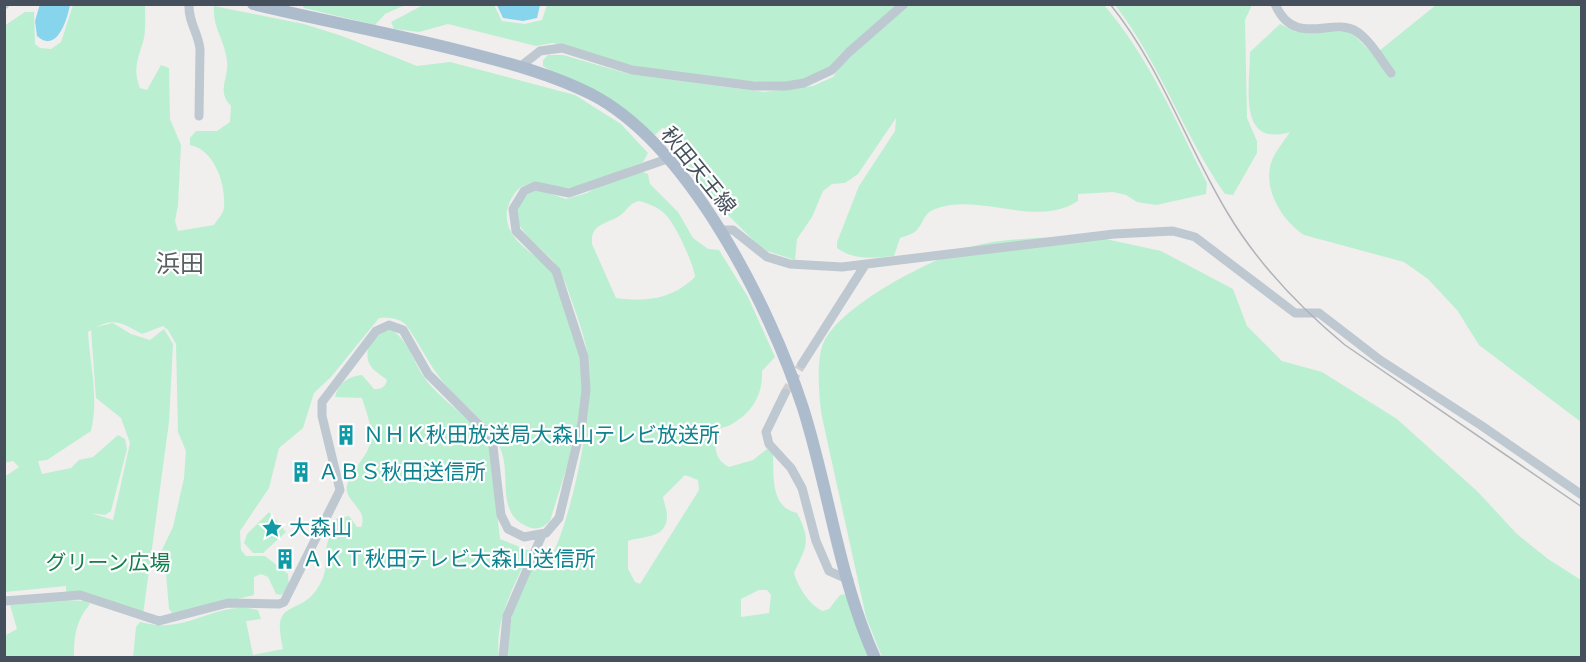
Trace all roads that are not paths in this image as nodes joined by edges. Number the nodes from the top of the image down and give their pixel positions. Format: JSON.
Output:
{"nodes":[{"id":1,"x":189,"y":4,"type":"edge"},
{"id":2,"x":904,"y":4,"type":"edge"},
{"id":3,"x":1275,"y":4,"type":"edge"},
{"id":4,"x":257,"y":5,"type":"edge"},
{"id":5,"x":521,"y":66,"type":"junction"},
{"id":6,"x":1391,"y":73,"type":"dead end"},
{"id":7,"x":199,"y":116,"type":"dead end"},
{"id":8,"x":668,"y":159,"type":"junction"},
{"id":9,"x":721,"y":230,"type":"junction"},
{"id":10,"x":865,"y":265,"type":"junction"},
{"id":11,"x":802,"y":364,"type":"tunnel mouth"},
{"id":12,"x":785,"y":393,"type":"tunnel mouth"},
{"id":13,"x":1581,"y":495,"type":"edge"},
{"id":14,"x":542,"y":535,"type":"junction"},
{"id":15,"x":849,"y":580,"type":"junction"},
{"id":16,"x":4,"y":601,"type":"edge"},
{"id":17,"x":503,"y":657,"type":"edge"},
{"id":18,"x":875,"y":657,"type":"edge"}],
"edges":[{"from":1,"to":7,"type":"street"},
{"from":2,"to":5,"type":"street"},
{"from":3,"to":6,"type":"street"},
{"from":4,"to":5,"type":"main road","name":"秋田天王線"},
{"from":5,"to":8,"type":"main road","name":"秋田天王線"},
{"from":8,"to":9,"type":"main road","name":"秋田天王線"},
{"from":8,"to":14,"type":"street"},
{"from":9,"to":10,"type":"street"},
{"from":9,"to":15,"type":"main road","name":"秋田天王線"},
{"from":10,"to":11,"type":"street"},
{"from":10,"to":13,"type":"street"},
{"from":12,"to":15,"type":"street"},
{"from":14,"to":16,"type":"street"},
{"from":14,"to":17,"type":"street"},
{"from":15,"to":18,"type":"main road","name":"秋田天王線"}]}
